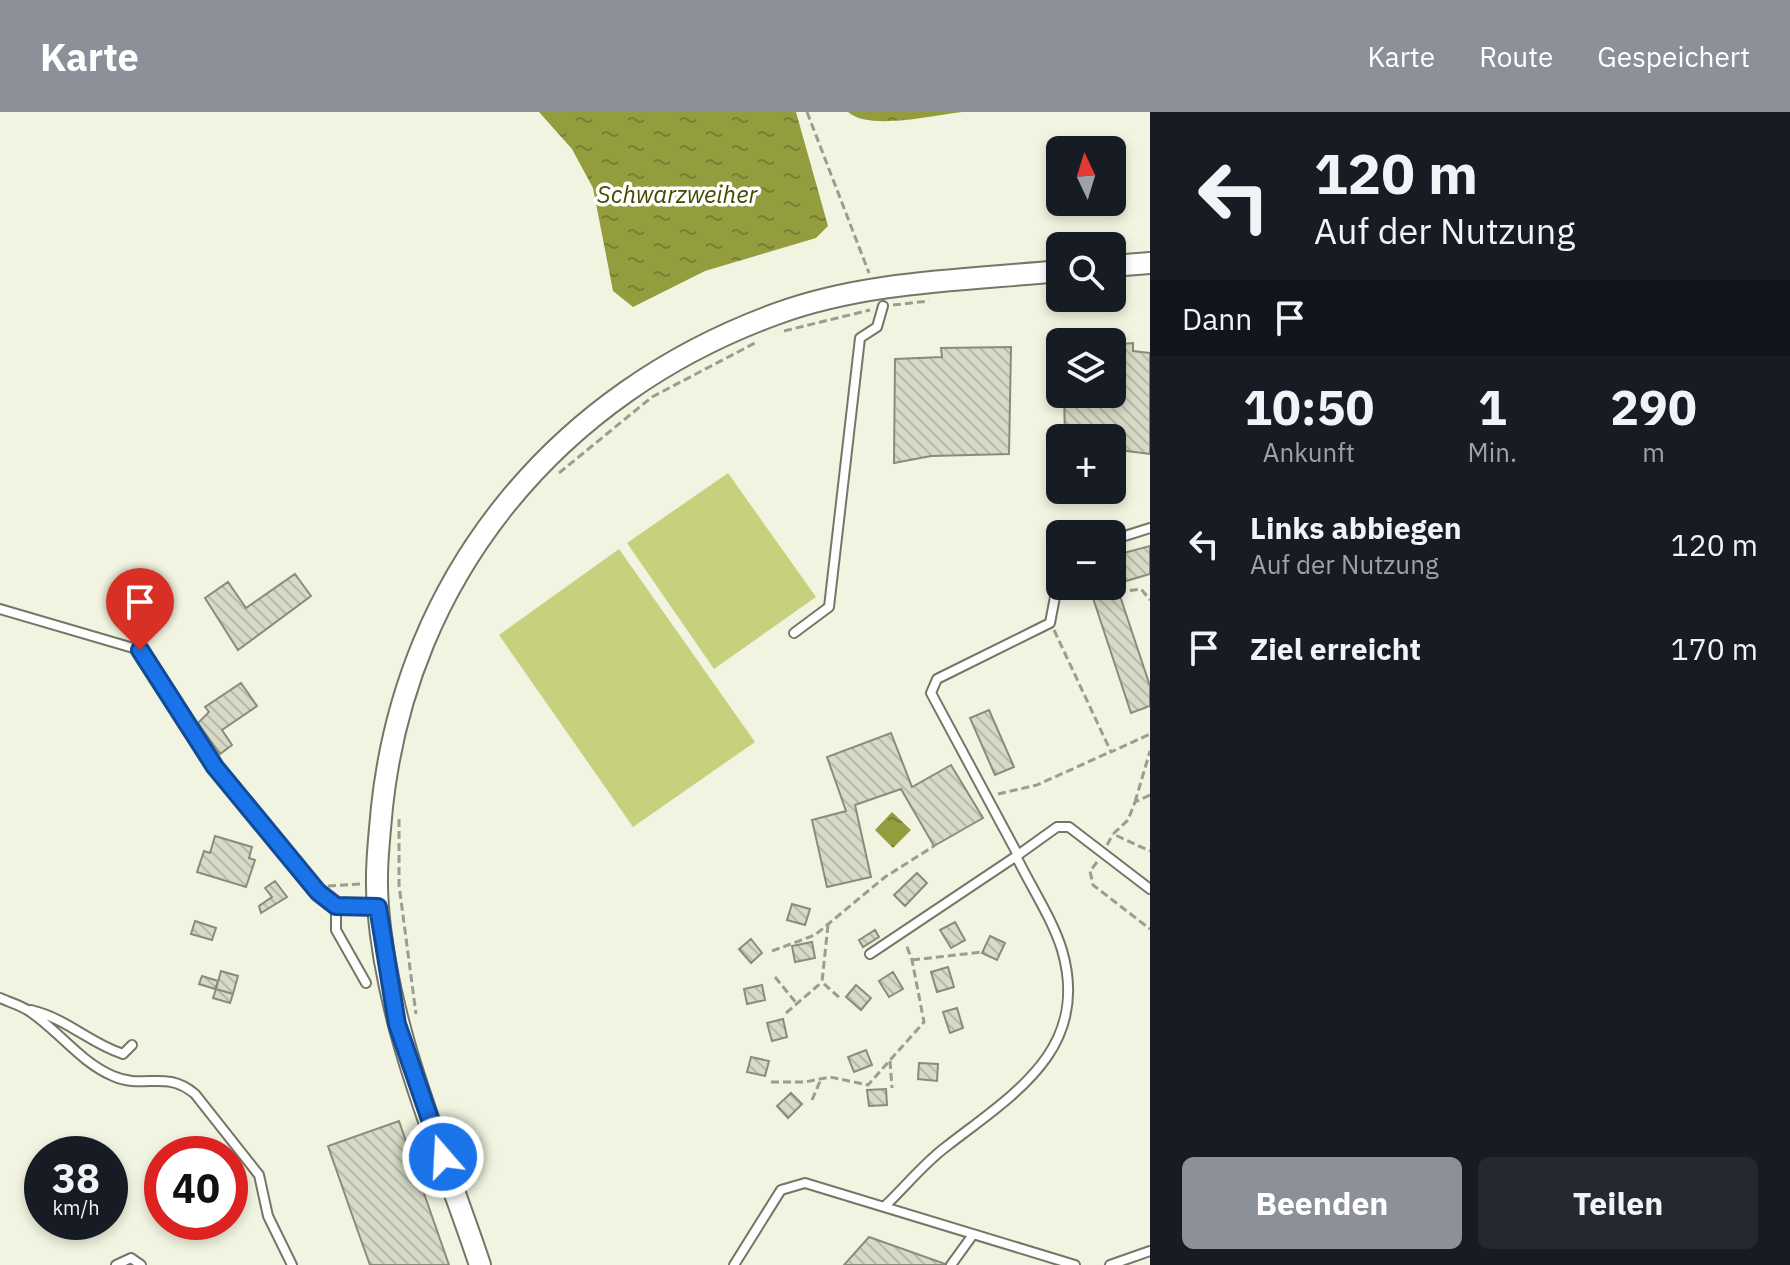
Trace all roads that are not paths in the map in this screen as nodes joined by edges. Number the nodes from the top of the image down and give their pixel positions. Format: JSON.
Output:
{"nodes":[{"id":1,"x":1150,"y":263,"type":"edge"},
{"id":2,"x":1126,"y":265,"type":"edge"},
{"id":3,"x":1046,"y":273,"type":"edge"},
{"id":4,"x":879,"y":298,"type":"junction"},
{"id":5,"x":1150,"y":528,"type":"edge"},
{"id":6,"x":1126,"y":536,"type":"edge"},
{"id":7,"x":1054,"y":600,"type":"edge"},
{"id":8,"x":0,"y":609,"type":"edge"},
{"id":9,"x":794,"y":633,"type":"dead end"},
{"id":10,"x":1017,"y":856,"type":"junction"},
{"id":11,"x":1150,"y":889,"type":"edge"},
{"id":12,"x":336,"y":906,"type":"junction"},
{"id":13,"x":378,"y":907,"type":"junction"},
{"id":14,"x":870,"y":954,"type":"dead end"},
{"id":15,"x":366,"y":983,"type":"dead end"},
{"id":16,"x":0,"y":998,"type":"edge"},
{"id":17,"x":27,"y":1010,"type":"junction"},
{"id":18,"x":132,"y":1045,"type":"dead end"},
{"id":19,"x":885,"y":1206,"type":"junction"},
{"id":20,"x":972,"y":1236,"type":"junction"},
{"id":21,"x":1150,"y":1251,"type":"edge"},
{"id":22,"x":1038,"y":1260,"type":"edge"},
{"id":23,"x":116,"y":1265,"type":"edge"},
{"id":24,"x":141,"y":1265,"type":"edge"},
{"id":25,"x":292,"y":1265,"type":"edge"},
{"id":26,"x":480,"y":1265,"type":"edge"},
{"id":27,"x":734,"y":1265,"type":"edge"},
{"id":28,"x":951,"y":1265,"type":"edge"},
{"id":29,"x":1075,"y":1265,"type":"edge"},
{"id":30,"x":1110,"y":1265,"type":"edge"}],
"edges":[{"from":1,"to":2,"type":"street"},
{"from":3,"to":4,"type":"street"},
{"from":4,"to":9,"type":"lane"},
{"from":4,"to":13,"type":"street"},
{"from":5,"to":6,"type":"lane"},
{"from":7,"to":10,"type":"lane"},
{"from":8,"to":12,"type":"lane"},
{"from":10,"to":11,"type":"lane"},
{"from":10,"to":14,"type":"lane"},
{"from":10,"to":19,"type":"lane"},
{"from":12,"to":13,"type":"lane"},
{"from":12,"to":15,"type":"lane"},
{"from":13,"to":26,"type":"street"},
{"from":16,"to":17,"type":"lane"},
{"from":17,"to":18,"type":"lane"},
{"from":17,"to":25,"type":"lane"},
{"from":19,"to":20,"type":"lane"},
{"from":19,"to":27,"type":"lane"},
{"from":20,"to":22,"type":"lane"},
{"from":20,"to":28,"type":"lane"},
{"from":21,"to":30,"type":"lane"},
{"from":22,"to":29,"type":"lane"},
{"from":23,"to":24,"type":"lane"}]}
